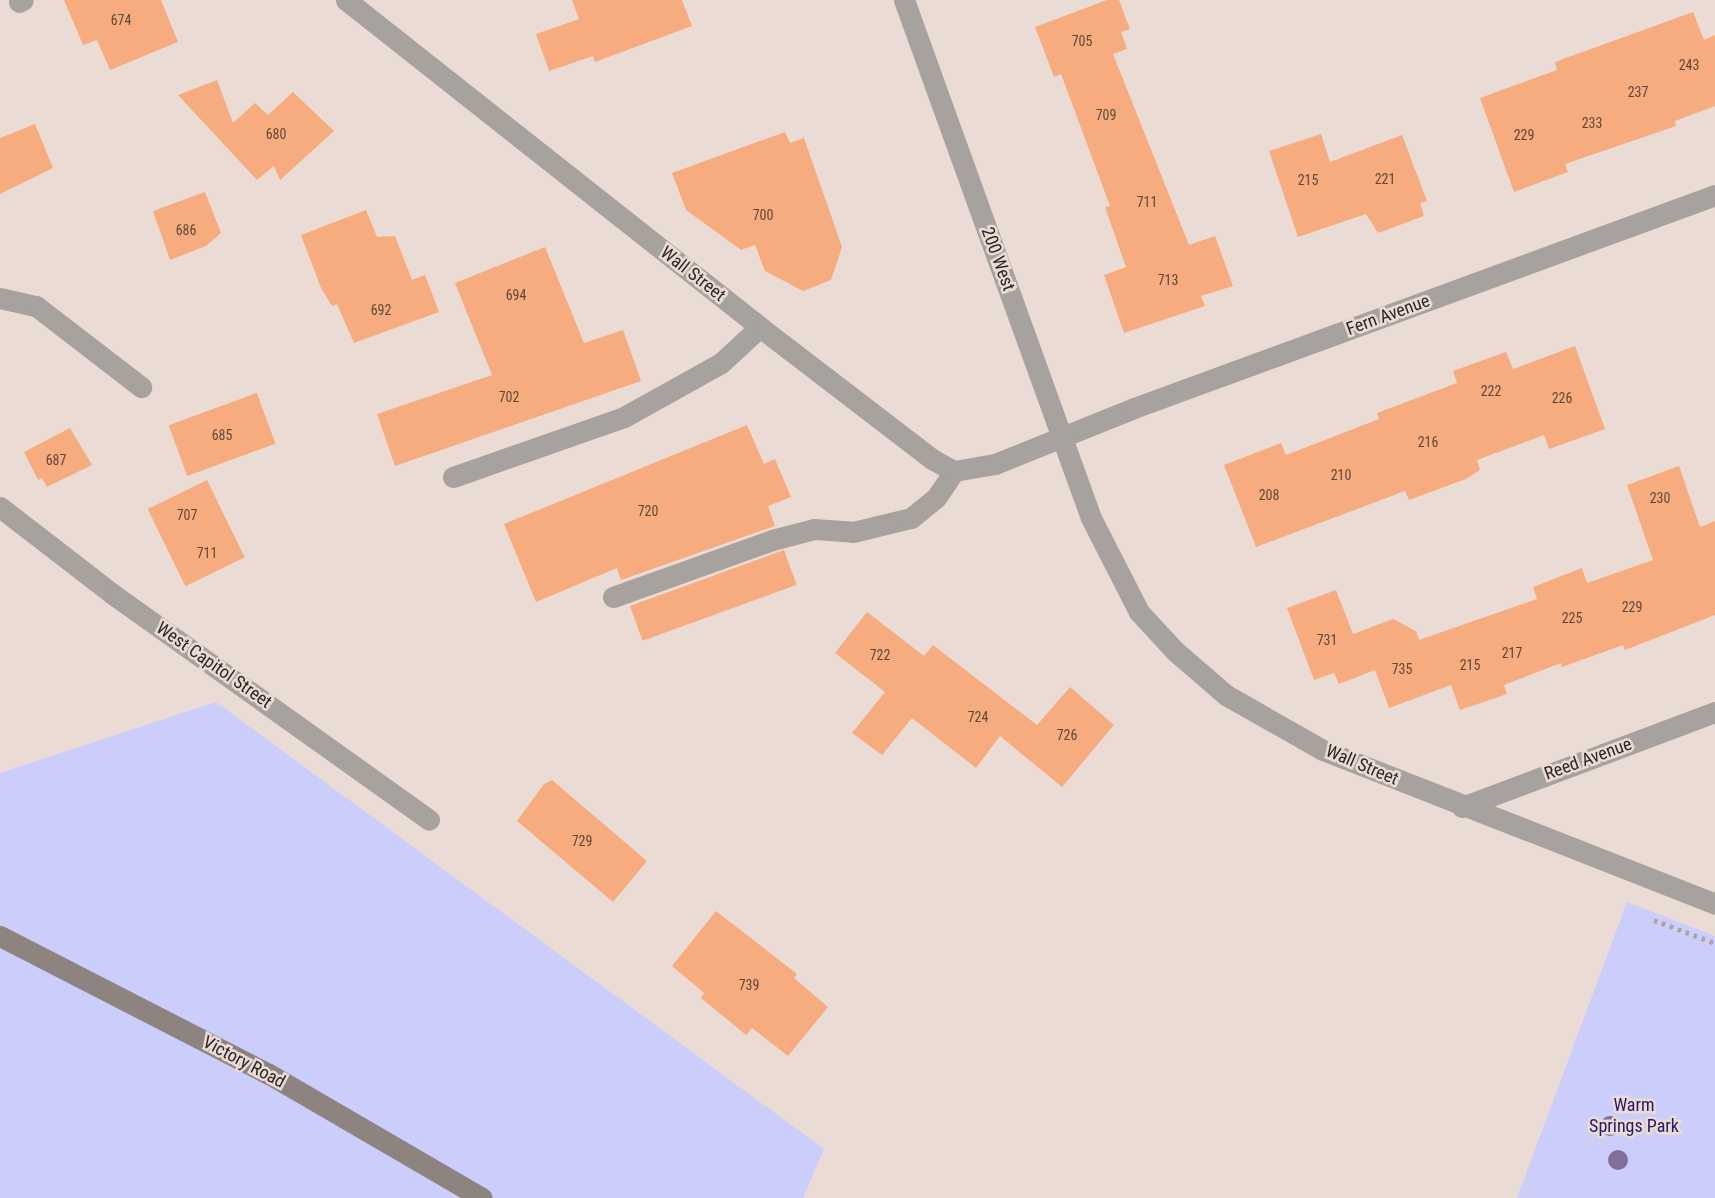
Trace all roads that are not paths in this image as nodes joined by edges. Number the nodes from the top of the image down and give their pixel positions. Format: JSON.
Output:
{"nodes":[{"id":1,"x":346,"y":0,"type":"edge"},
{"id":2,"x":904,"y":0,"type":"edge"},
{"id":3,"x":1715,"y":195,"type":"edge"},
{"id":4,"x":0,"y":298,"type":"edge"},
{"id":5,"x":760,"y":327,"type":"junction"},
{"id":6,"x":141,"y":387,"type":"dead end"},
{"id":7,"x":1062,"y":436,"type":"junction"},
{"id":8,"x":954,"y":471,"type":"junction"},
{"id":9,"x":453,"y":477,"type":"dead end"},
{"id":10,"x":0,"y":506,"type":"edge"},
{"id":11,"x":1091,"y":518,"type":"joint"},
{"id":12,"x":612,"y":597,"type":"dead end"},
{"id":13,"x":1715,"y":712,"type":"edge"},
{"id":14,"x":1462,"y":807,"type":"junction"},
{"id":15,"x":429,"y":820,"type":"dead end"},
{"id":16,"x":1715,"y":904,"type":"edge"},
{"id":17,"x":0,"y":936,"type":"edge"},
{"id":18,"x":482,"y":1198,"type":"edge"}],
"edges":[{"from":1,"to":5,"type":"street","name":"Wall Street"},
{"from":2,"to":7,"type":"street","name":"200 West"},
{"from":3,"to":7,"type":"street","name":"Fern Avenue"},
{"from":4,"to":6,"type":"street"},
{"from":5,"to":8,"type":"street","name":"Wall Street"},
{"from":5,"to":9,"type":"street"},
{"from":7,"to":8,"type":"street"},
{"from":7,"to":11,"type":"street","name":"200 West"},
{"from":8,"to":12,"type":"street"},
{"from":10,"to":15,"type":"street","name":"West Capitol Street"},
{"from":11,"to":14,"type":"street","name":"Wall Street"},
{"from":13,"to":14,"type":"street","name":"Reed Avenue"},
{"from":14,"to":16,"type":"street","name":"Wall Street"},
{"from":17,"to":18,"type":"main road","name":"Victory Road"}]}
